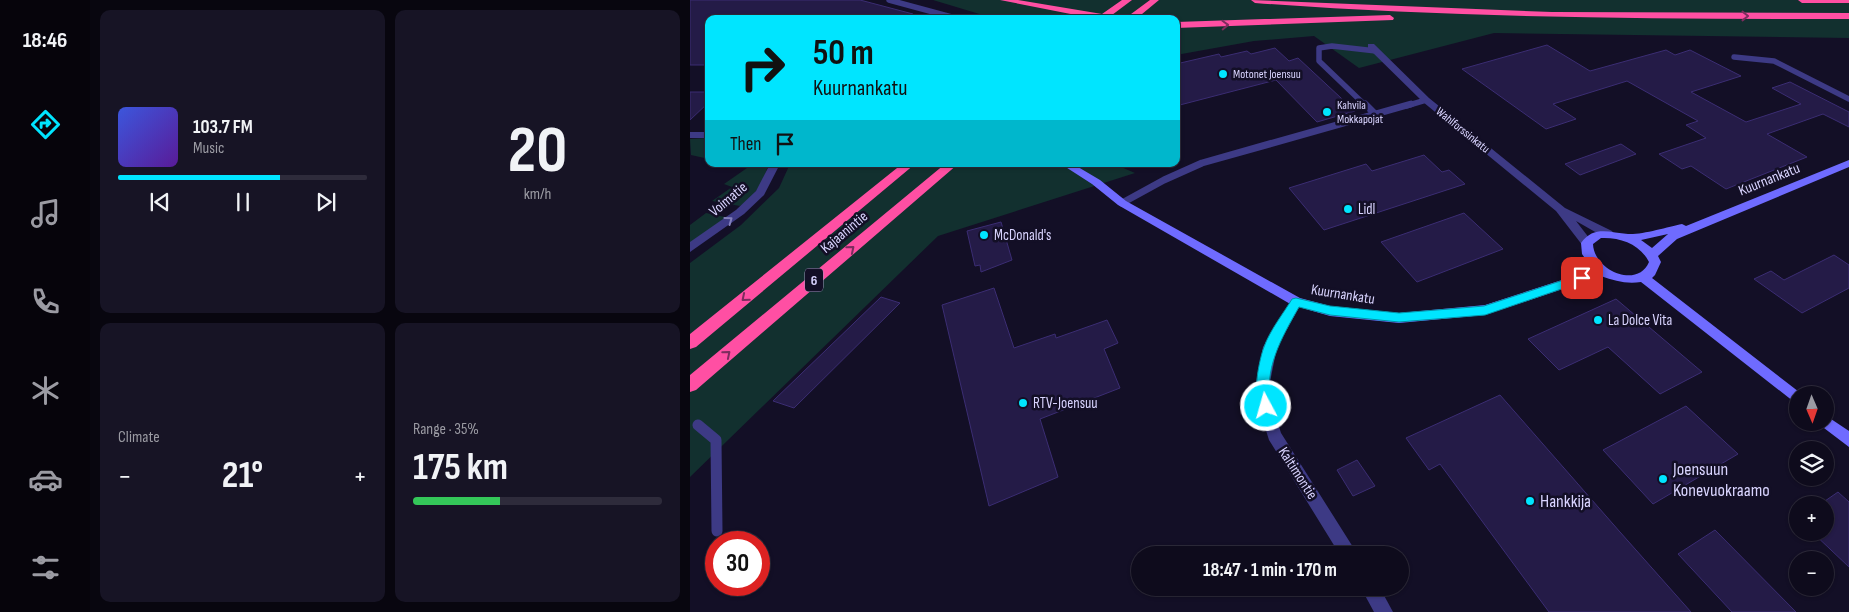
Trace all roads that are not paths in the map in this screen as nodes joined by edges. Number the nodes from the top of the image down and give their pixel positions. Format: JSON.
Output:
{"nodes":[{"id":1,"x":889,"y":0,"type":"edge"},
{"id":2,"x":1004,"y":0,"type":"edge"},
{"id":3,"x":1128,"y":0,"type":"edge"},
{"id":4,"x":1155,"y":0,"type":"edge"},
{"id":5,"x":1255,"y":0,"type":"edge"},
{"id":6,"x":1372,"y":0,"type":"edge"},
{"id":7,"x":1802,"y":0,"type":"edge"},
{"id":8,"x":1849,"y":0,"type":"edge"},
{"id":9,"x":1849,"y":7,"type":"edge"},
{"id":10,"x":944,"y":15,"type":"edge"},
{"id":11,"x":1066,"y":15,"type":"edge"},
{"id":12,"x":1106,"y":15,"type":"edge"},
{"id":13,"x":1135,"y":15,"type":"edge"},
{"id":14,"x":1696,"y":16,"type":"junction"},
{"id":15,"x":1849,"y":16,"type":"edge"},
{"id":16,"x":1180,"y":25,"type":"edge"},
{"id":17,"x":1373,"y":49,"type":"joint"},
{"id":18,"x":1734,"y":57,"type":"dead end"},
{"id":19,"x":1849,"y":99,"type":"edge"},
{"id":20,"x":1426,"y":100,"type":"junction"},
{"id":21,"x":1375,"y":114,"type":"junction"},
{"id":22,"x":690,"y":135,"type":"edge"},
{"id":23,"x":705,"y":135,"type":"edge"},
{"id":24,"x":1849,"y":163,"type":"edge"},
{"id":25,"x":773,"y":167,"type":"edge"},
{"id":26,"x":904,"y":167,"type":"edge"},
{"id":27,"x":948,"y":167,"type":"edge"},
{"id":28,"x":1065,"y":167,"type":"edge"},
{"id":29,"x":1071,"y":167,"type":"edge"},
{"id":30,"x":1079,"y":172,"type":"junction"},
{"id":31,"x":1122,"y":203,"type":"junction"},
{"id":32,"x":1560,"y":209,"type":"junction"},
{"id":33,"x":1701,"y":224,"type":"junction"},
{"id":34,"x":1608,"y":234,"type":"junction"},
{"id":35,"x":1629,"y":238,"type":"junction"},
{"id":36,"x":1587,"y":243,"type":"junction"},
{"id":37,"x":690,"y":248,"type":"edge"},
{"id":38,"x":1652,"y":255,"type":"junction"},
{"id":39,"x":1602,"y":271,"type":"junction"},
{"id":40,"x":1644,"y":278,"type":"junction"},
{"id":41,"x":1296,"y":302,"type":"junction"},
{"id":42,"x":690,"y":343,"type":"edge"},
{"id":43,"x":690,"y":386,"type":"edge"},
{"id":44,"x":1789,"y":392,"type":"edge"},
{"id":45,"x":698,"y":425,"type":"dead end"},
{"id":46,"x":1834,"y":428,"type":"edge"},
{"id":47,"x":1849,"y":440,"type":"edge"},
{"id":48,"x":717,"y":531,"type":"dead end"},
{"id":49,"x":1344,"y":546,"type":"edge"},
{"id":50,"x":1375,"y":596,"type":"edge"},
{"id":51,"x":1384,"y":612,"type":"edge"}],
"edges":[{"from":1,"to":10,"type":"lane"},
{"from":2,"to":11,"type":"highway"},
{"from":3,"to":12,"type":"highway"},
{"from":4,"to":13,"type":"highway"},
{"from":5,"to":14,"type":"highway"},
{"from":6,"to":9,"type":"highway"},
{"from":7,"to":8,"type":"highway"},
{"from":14,"to":15,"type":"highway","one_way":true},
{"from":16,"to":14,"type":"highway","one_way":true},
{"from":17,"to":20,"type":"street","name":"Wahlforssinkatu"},
{"from":17,"to":21,"type":"lane"},
{"from":18,"to":19,"type":"lane"},
{"from":20,"to":21,"type":"lane"},
{"from":20,"to":32,"type":"street","name":"Wahlforssinkatu"},
{"from":21,"to":31,"type":"lane"},
{"from":22,"to":23,"type":"street"},
{"from":24,"to":33,"type":"street","name":"Kuurnankatu"},
{"from":37,"to":25,"type":"street","name":"Voimatie","one_way":true},
{"from":26,"to":42,"type":"highway","name":"Kajaanintie","number":"6","one_way":true},
{"from":43,"to":27,"type":"highway","name":"Kajaanintie","number":"6","one_way":true},
{"from":28,"to":30,"type":"street","name":"Kuurnankatu"},
{"from":29,"to":30,"type":"street","name":"Kuurnankatu"},
{"from":30,"to":31,"type":"street","name":"Kuurnankatu"},
{"from":31,"to":41,"type":"street","name":"Kuurnankatu"},
{"from":32,"to":34,"type":"street","name":"Wahlforssinkatu"},
{"from":32,"to":36,"type":"street","name":"Wahlforssinkatu"},
{"from":33,"to":35,"type":"street","name":"Kuurnankatu"},
{"from":33,"to":38,"type":"street","name":"Kuurnankatu"},
{"from":34,"to":35,"type":"street"},
{"from":34,"to":36,"type":"street"},
{"from":35,"to":38,"type":"street"},
{"from":36,"to":39,"type":"street"},
{"from":38,"to":40,"type":"street"},
{"from":39,"to":40,"type":"street"},
{"from":39,"to":41,"type":"street","name":"Kuurnankatu"},
{"from":40,"to":44,"type":"street"},
{"from":41,"to":49,"type":"street","name":"Kaltimontie"},
{"from":45,"to":48,"type":"lane"},
{"from":46,"to":47,"type":"street"},
{"from":50,"to":51,"type":"street"}]}
